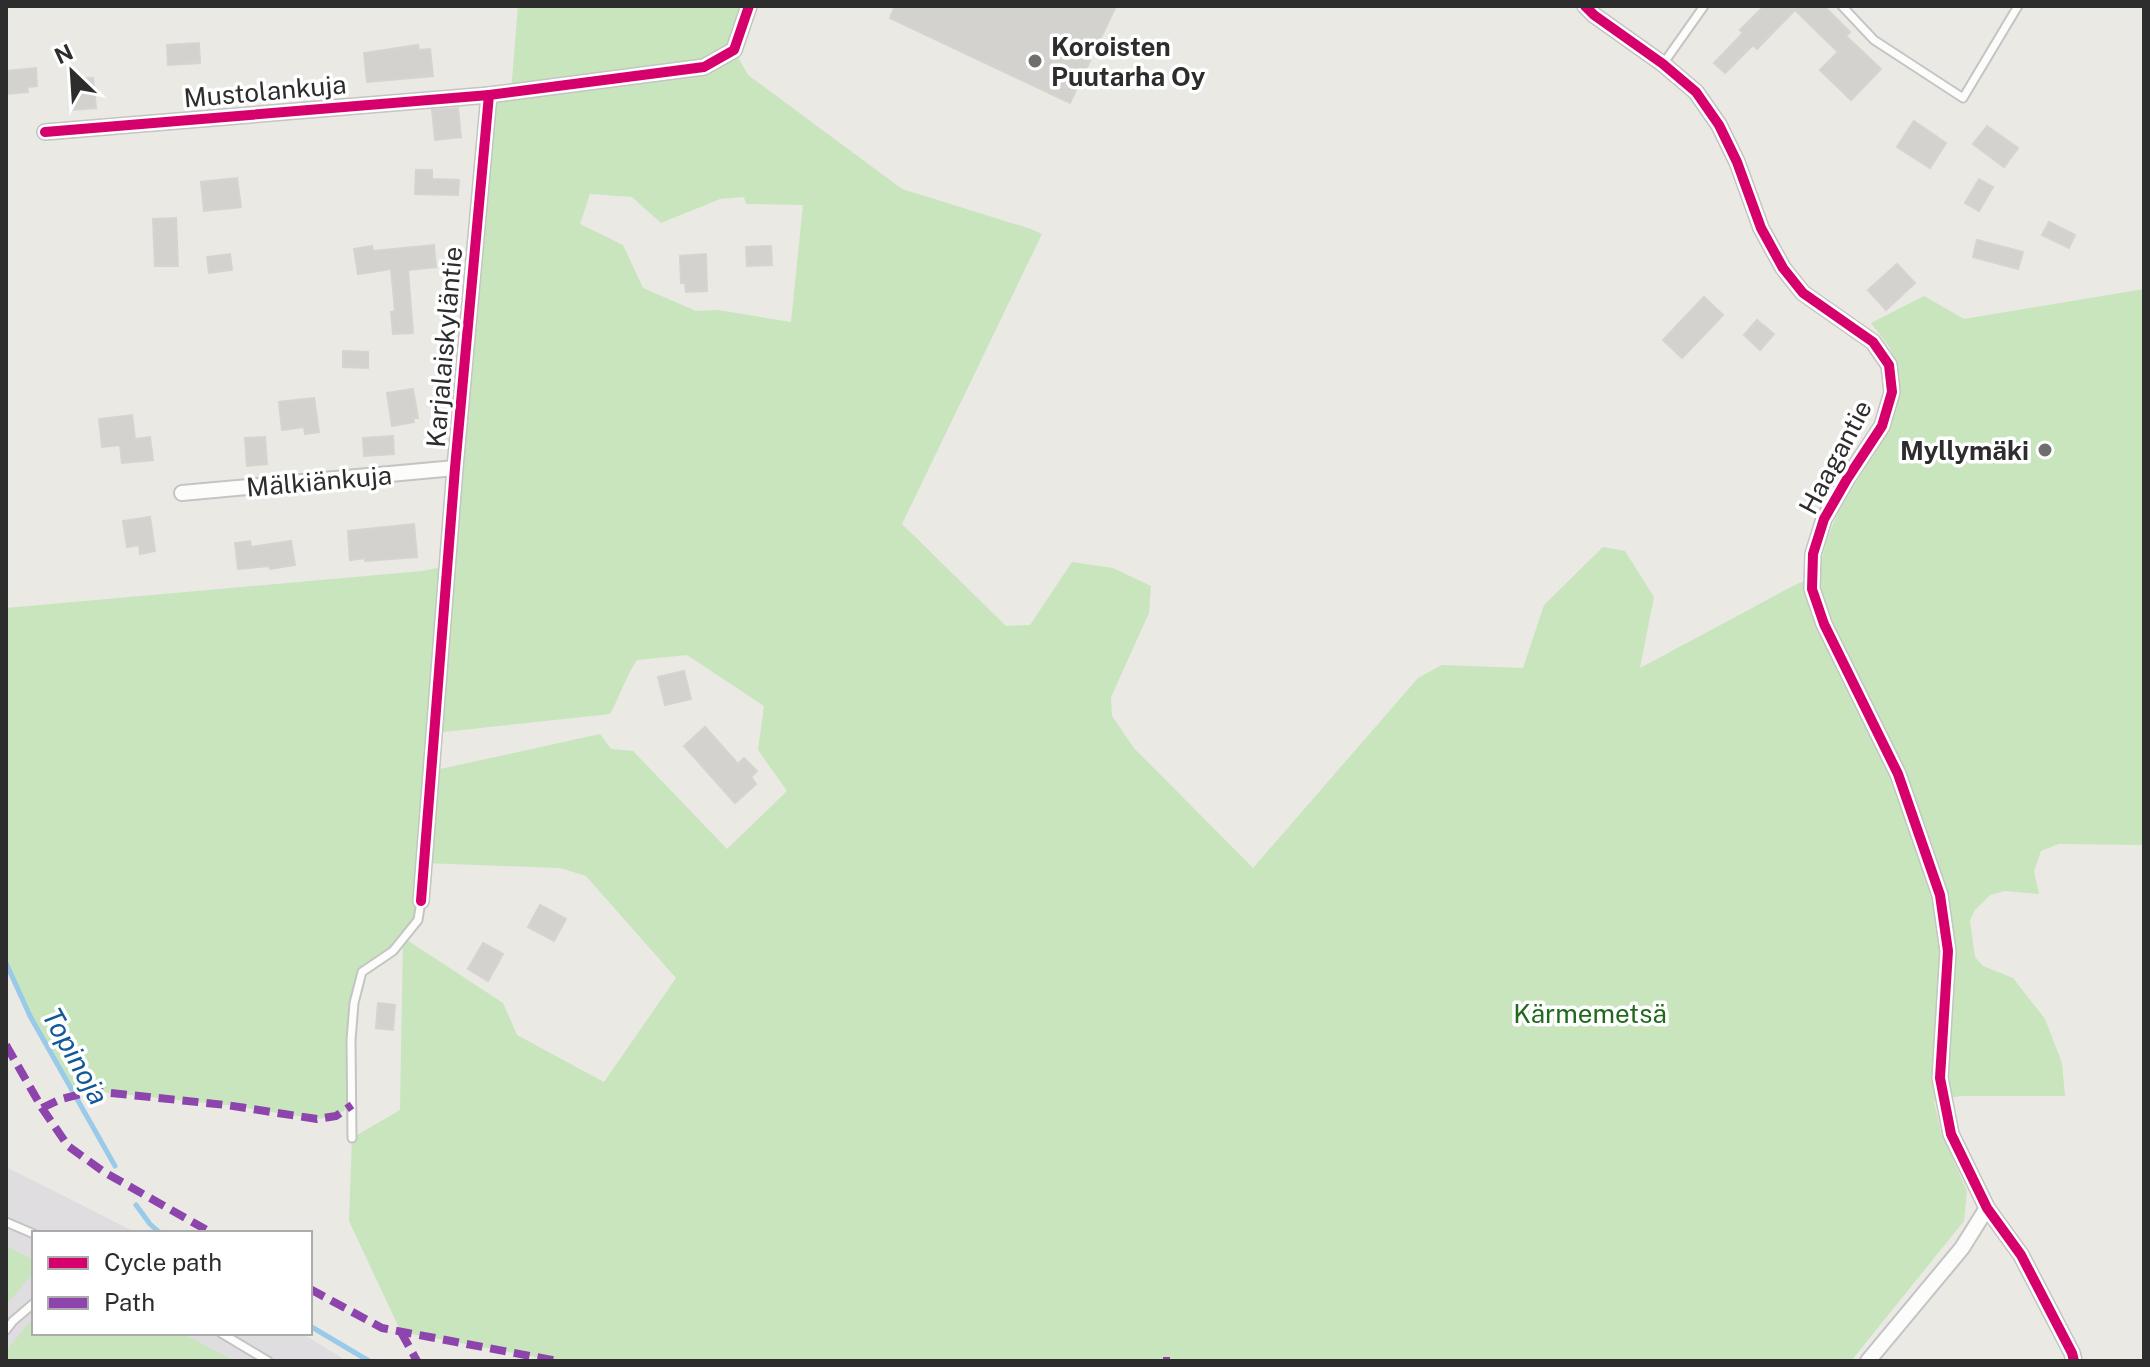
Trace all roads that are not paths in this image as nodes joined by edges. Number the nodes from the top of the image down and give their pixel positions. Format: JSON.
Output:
{"nodes":[{"id":1,"x":749,"y":6,"type":"edge"},
{"id":2,"x":1704,"y":6,"type":"edge"},
{"id":3,"x":1842,"y":6,"type":"edge"},
{"id":4,"x":2018,"y":6,"type":"edge"},
{"id":5,"x":1593,"y":9,"type":"edge"},
{"id":6,"x":1663,"y":64,"type":"junction"},
{"id":7,"x":489,"y":95,"type":"junction"},
{"id":8,"x":45,"y":132,"type":"dead end"},
{"id":9,"x":455,"y":468,"type":"junction"},
{"id":10,"x":182,"y":493,"type":"dead end"},
{"id":11,"x":421,"y":901,"type":"joint"},
{"id":12,"x":352,"y":1138,"type":"dead end"},
{"id":13,"x":1987,"y":1208,"type":"junction"},
{"id":14,"x":6,"y":1222,"type":"edge"},
{"id":15,"x":32,"y":1233,"type":"edge"},
{"id":16,"x":32,"y":1305,"type":"edge"},
{"id":17,"x":6,"y":1330,"type":"edge"},
{"id":18,"x":224,"y":1335,"type":"edge"},
{"id":19,"x":2076,"y":1358,"type":"edge"},
{"id":20,"x":268,"y":1361,"type":"edge"},
{"id":21,"x":1868,"y":1361,"type":"edge"}],
"edges":[{"from":1,"to":7,"type":"street"},
{"from":2,"to":6,"type":"lane"},
{"from":3,"to":4,"type":"lane"},
{"from":5,"to":6,"type":"street","name":"Haagantie"},
{"from":6,"to":13,"type":"street","name":"Haagantie"},
{"from":7,"to":8,"type":"street","name":"Mustolankuja"},
{"from":7,"to":9,"type":"street","name":"Karjalaiskyläntie"},
{"from":9,"to":10,"type":"street","name":"Mälkiänkuja"},
{"from":9,"to":11,"type":"street","name":"Karjalaiskyläntie"},
{"from":11,"to":12,"type":"lane","name":"Karjalaiskyläntie"},
{"from":13,"to":19,"type":"street","name":"Haagantie"},
{"from":13,"to":21,"type":"street"},
{"from":14,"to":15,"type":"lane"},
{"from":16,"to":17,"type":"lane"},
{"from":18,"to":20,"type":"lane"}]}
